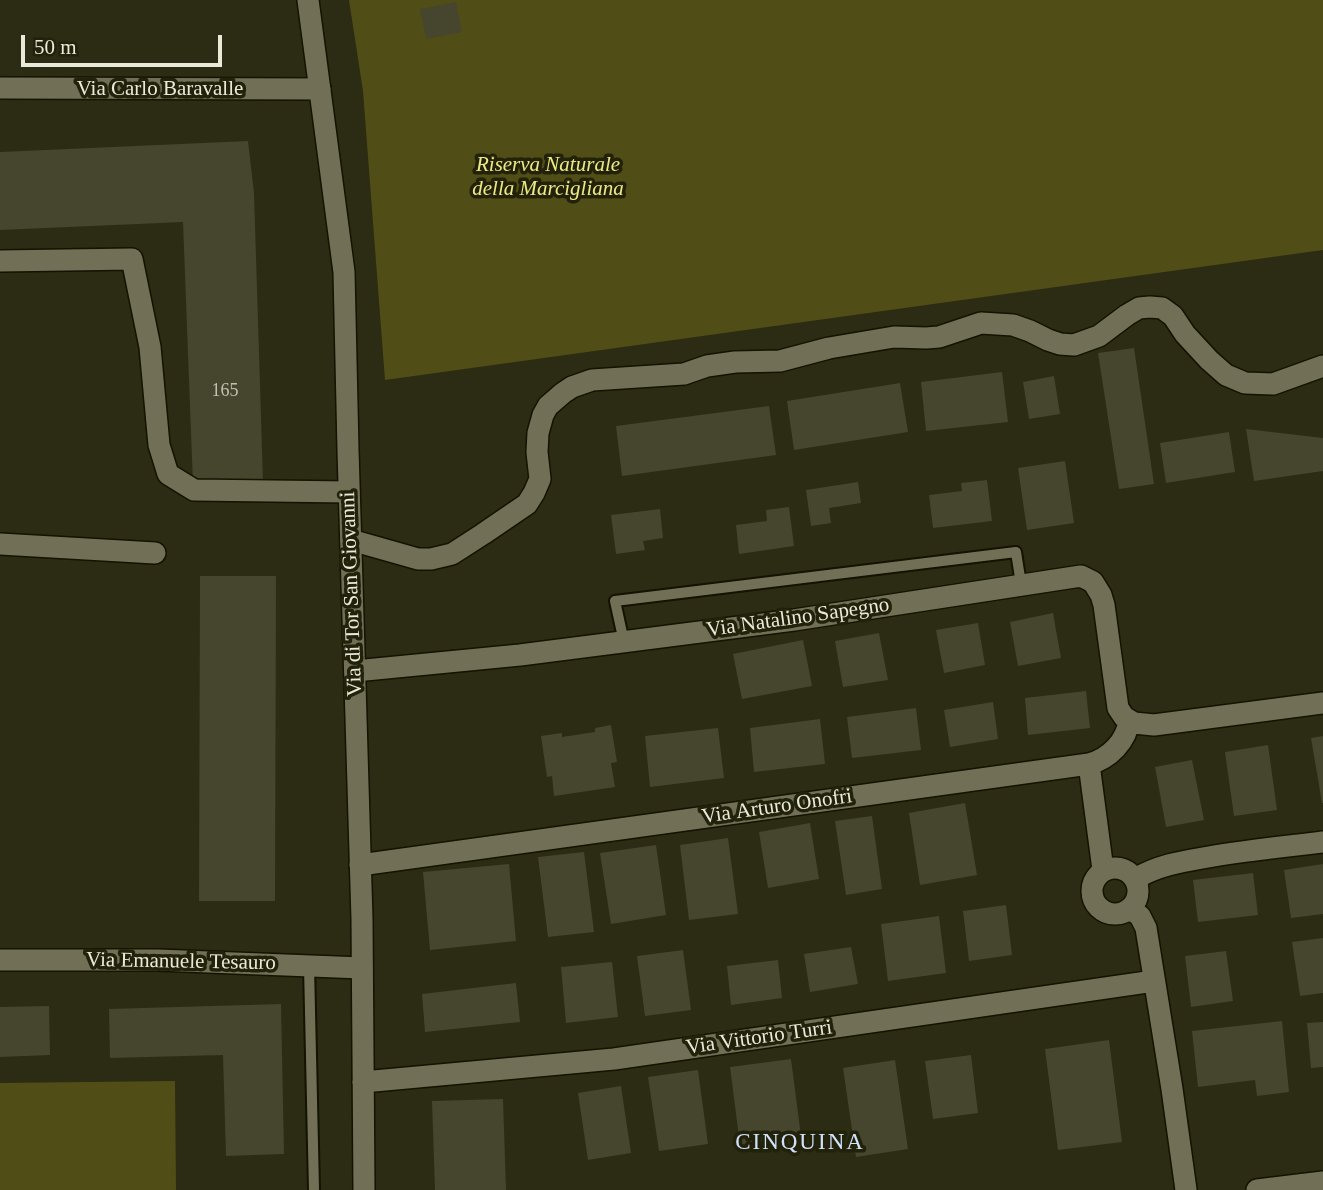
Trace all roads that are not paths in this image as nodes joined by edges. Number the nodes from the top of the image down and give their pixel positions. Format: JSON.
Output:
{"nodes":[{"id":1,"x":308,"y":0,"type":"edge"},
{"id":2,"x":0,"y":88,"type":"edge"},
{"id":3,"x":320,"y":89,"type":"junction"},
{"id":4,"x":0,"y":261,"type":"edge"},
{"id":5,"x":1323,"y":366,"type":"edge"},
{"id":6,"x":349,"y":492,"type":"junction"},
{"id":7,"x":351,"y":541,"type":"junction"},
{"id":8,"x":0,"y":544,"type":"edge"},
{"id":9,"x":155,"y":553,"type":"dead end"},
{"id":10,"x":1021,"y":584,"type":"junction"},
{"id":11,"x":624,"y":642,"type":"junction"},
{"id":12,"x":355,"y":671,"type":"junction"},
{"id":13,"x":1323,"y":703,"type":"edge"},
{"id":14,"x":1129,"y":720,"type":"junction"},
{"id":15,"x":1089,"y":764,"type":"junction"},
{"id":16,"x":1323,"y":842,"type":"edge"},
{"id":17,"x":360,"y":865,"type":"junction"},
{"id":18,"x":1103,"y":870,"type":"junction"},
{"id":19,"x":1135,"y":879,"type":"junction"},
{"id":20,"x":1130,"y":909,"type":"junction"},
{"id":21,"x":0,"y":960,"type":"edge"},
{"id":22,"x":309,"y":966,"type":"junction"},
{"id":23,"x":362,"y":968,"type":"junction"},
{"id":24,"x":1154,"y":981,"type":"junction"},
{"id":25,"x":363,"y":1082,"type":"junction"},
{"id":26,"x":1323,"y":1182,"type":"edge"},
{"id":27,"x":314,"y":1190,"type":"edge"},
{"id":28,"x":364,"y":1190,"type":"edge"},
{"id":29,"x":1186,"y":1190,"type":"edge"},
{"id":30,"x":1257,"y":1190,"type":"edge"}],
"edges":[{"from":1,"to":3,"type":"street","name":"Via di Tor San Giovanni"},
{"from":2,"to":3,"type":"street","name":"Via Carlo Baravalle"},
{"from":3,"to":6,"type":"street","name":"Via di Tor San Giovanni"},
{"from":4,"to":6,"type":"street"},
{"from":5,"to":7,"type":"street"},
{"from":6,"to":7,"type":"street","name":"Via di Tor San Giovanni"},
{"from":7,"to":12,"type":"street","name":"Via di Tor San Giovanni"},
{"from":8,"to":9,"type":"street"},
{"from":10,"to":11,"type":"street","name":"Via Natalino Sapegno"},
{"from":10,"to":11,"type":"lane"},
{"from":10,"to":14,"type":"street","name":"Via Natalino Sapegno"},
{"from":11,"to":12,"type":"street","name":"Via Natalino Sapegno"},
{"from":12,"to":17,"type":"street","name":"Via di Tor San Giovanni"},
{"from":13,"to":14,"type":"street"},
{"from":14,"to":15,"type":"street"},
{"from":15,"to":17,"type":"street","name":"Via Arturo Onofri"},
{"from":15,"to":18,"type":"street"},
{"from":16,"to":19,"type":"street"},
{"from":17,"to":23,"type":"street","name":"Via di Tor San Giovanni"},
{"from":18,"to":19,"type":"street"},
{"from":18,"to":20,"type":"street"},
{"from":19,"to":20,"type":"street"},
{"from":20,"to":24,"type":"street"},
{"from":21,"to":22,"type":"street","name":"Via Emanuele Tesauro"},
{"from":22,"to":23,"type":"street","name":"Via Emanuele Tesauro"},
{"from":22,"to":27,"type":"lane"},
{"from":23,"to":25,"type":"street","name":"Via di Tor San Giovanni"},
{"from":24,"to":25,"type":"street","name":"Via Vittorio Turri"},
{"from":24,"to":29,"type":"street"},
{"from":25,"to":28,"type":"street","name":"Via di Tor San Giovanni"},
{"from":26,"to":30,"type":"street"}]}
